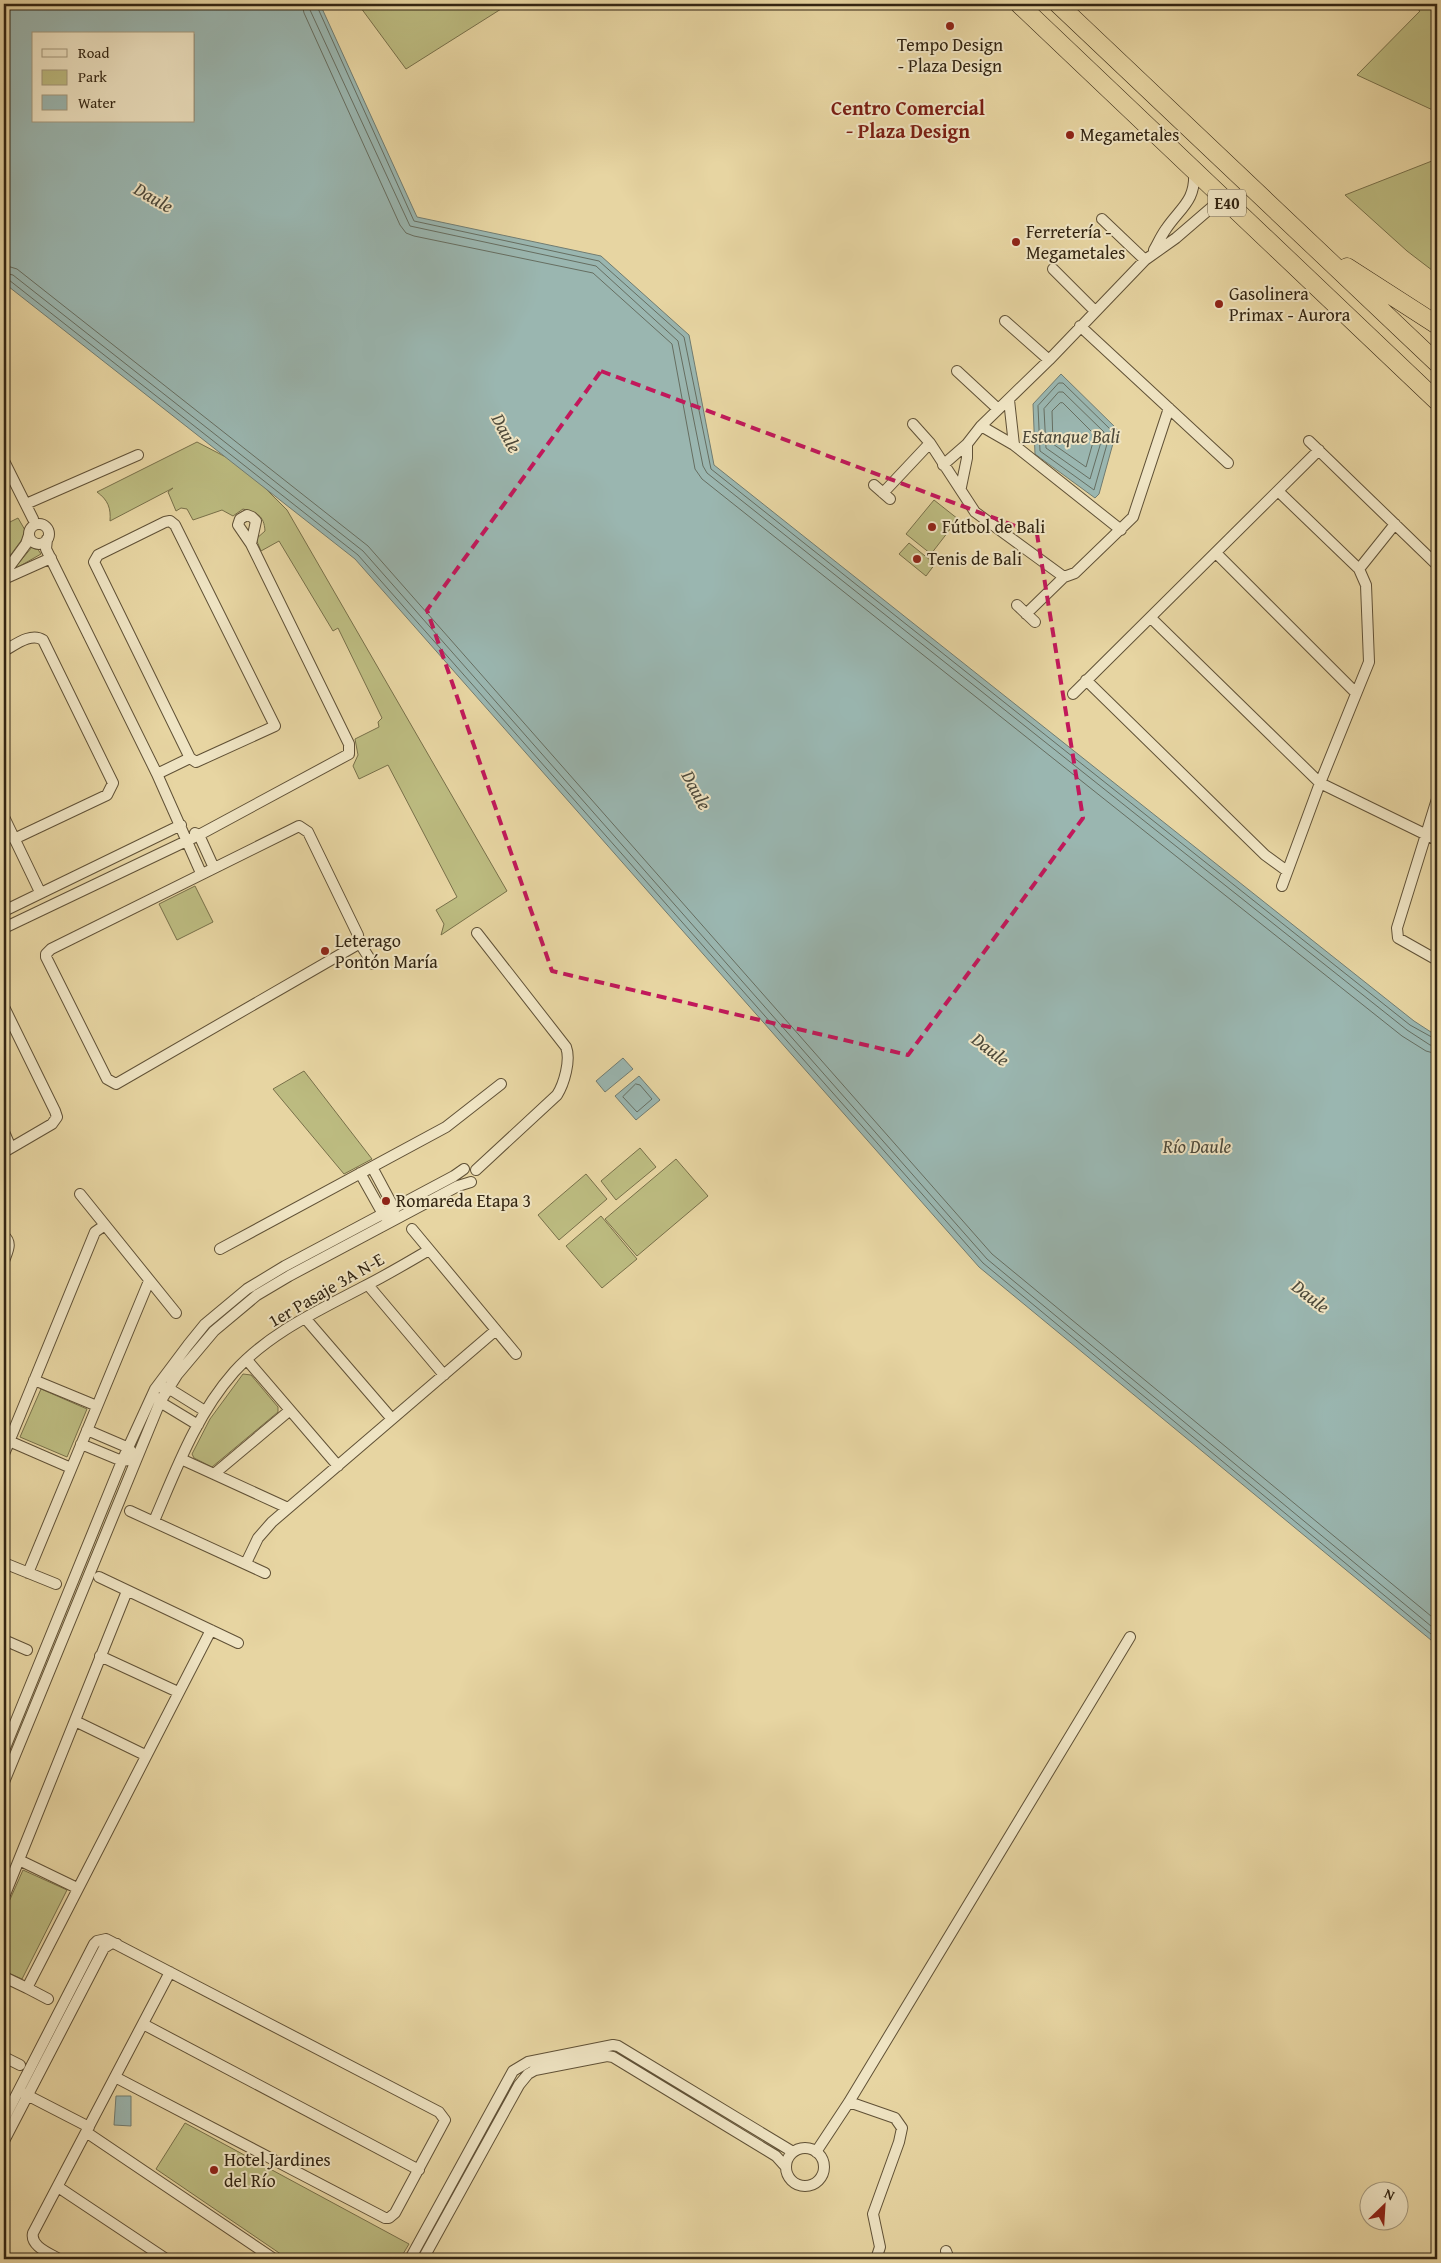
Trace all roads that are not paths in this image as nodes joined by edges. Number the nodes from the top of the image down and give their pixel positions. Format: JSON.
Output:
{"nodes":[{"id":1,"x":1019,"y":4,"type":"edge"},
{"id":2,"x":1058,"y":4,"type":"edge"},
{"id":3,"x":1194,"y":172,"type":"junction"},
{"id":4,"x":1225,"y":202,"type":"junction"},
{"id":5,"x":1102,"y":219,"type":"dead end"},
{"id":6,"x":1313,"y":245,"type":"junction"},
{"id":7,"x":1148,"y":257,"type":"junction"},
{"id":8,"x":1053,"y":269,"type":"dead end"},
{"id":9,"x":1095,"y":311,"type":"junction"},
{"id":10,"x":1005,"y":320,"type":"dead end"},
{"id":11,"x":1437,"y":325,"type":"edge"},
{"id":12,"x":1080,"y":326,"type":"junction"},
{"id":13,"x":1049,"y":360,"type":"junction"},
{"id":14,"x":1437,"y":363,"type":"edge"},
{"id":15,"x":957,"y":371,"type":"dead end"},
{"id":16,"x":1008,"y":400,"type":"junction"},
{"id":17,"x":1437,"y":401,"type":"edge"},
{"id":18,"x":1169,"y":408,"type":"junction"},
{"id":19,"x":998,"y":409,"type":"junction"},
{"id":20,"x":912,"y":424,"type":"dead end"},
{"id":21,"x":981,"y":426,"type":"junction"},
{"id":22,"x":1310,"y":441,"type":"dead end"},
{"id":23,"x":930,"y":443,"type":"junction"},
{"id":24,"x":967,"y":444,"type":"junction"},
{"id":25,"x":1014,"y":445,"type":"junction"},
{"id":26,"x":1319,"y":450,"type":"junction"},
{"id":27,"x":138,"y":456,"type":"dead end"},
{"id":28,"x":4,"y":461,"type":"edge"},
{"id":29,"x":1228,"y":463,"type":"dead end"},
{"id":30,"x":943,"y":465,"type":"junction"},
{"id":31,"x":874,"y":485,"type":"dead end"},
{"id":32,"x":961,"y":487,"type":"junction"},
{"id":33,"x":1278,"y":491,"type":"junction"},
{"id":34,"x":26,"y":504,"type":"junction"},
{"id":35,"x":1395,"y":524,"type":"junction"},
{"id":36,"x":34,"y":526,"type":"junction"},
{"id":37,"x":1121,"y":530,"type":"junction"},
{"id":38,"x":251,"y":544,"type":"dead end"},
{"id":39,"x":48,"y":549,"type":"junction"},
{"id":40,"x":1216,"y":553,"type":"junction"},
{"id":41,"x":1437,"y":565,"type":"edge"},
{"id":42,"x":1359,"y":570,"type":"junction"},
{"id":43,"x":4,"y":574,"type":"edge"},
{"id":44,"x":1064,"y":577,"type":"junction"},
{"id":45,"x":4,"y":579,"type":"edge"},
{"id":46,"x":1017,"y":605,"type":"dead end"},
{"id":47,"x":1026,"y":614,"type":"junction"},
{"id":48,"x":1151,"y":618,"type":"junction"},
{"id":49,"x":1035,"y":622,"type":"dead end"},
{"id":50,"x":4,"y":651,"type":"edge"},
{"id":51,"x":1086,"y":680,"type":"junction"},
{"id":52,"x":1356,"y":693,"type":"junction"},
{"id":53,"x":1073,"y":694,"type":"dead end"},
{"id":54,"x":190,"y":758,"type":"junction"},
{"id":55,"x":157,"y":774,"type":"junction"},
{"id":56,"x":1320,"y":783,"type":"junction"},
{"id":57,"x":1437,"y":799,"type":"edge"},
{"id":58,"x":4,"y":817,"type":"edge"},
{"id":59,"x":181,"y":825,"type":"junction"},
{"id":60,"x":1426,"y":834,"type":"junction"},
{"id":61,"x":199,"y":835,"type":"junction"},
{"id":62,"x":14,"y":839,"type":"junction"},
{"id":63,"x":187,"y":839,"type":"junction"},
{"id":64,"x":1437,"y":840,"type":"edge"},
{"id":65,"x":214,"y":868,"type":"junction"},
{"id":66,"x":1287,"y":871,"type":"junction"},
{"id":67,"x":201,"y":873,"type":"junction"},
{"id":68,"x":1282,"y":886,"type":"dead end"},
{"id":69,"x":40,"y":892,"type":"junction"},
{"id":70,"x":4,"y":911,"type":"edge"},
{"id":71,"x":4,"y":928,"type":"edge"},
{"id":72,"x":477,"y":932,"type":"dead end"},
{"id":73,"x":359,"y":942,"type":"junction"},
{"id":74,"x":1437,"y":960,"type":"edge"},
{"id":75,"x":373,"y":964,"type":"dead end"},
{"id":76,"x":4,"y":1007,"type":"edge"},
{"id":77,"x":501,"y":1084,"type":"dead end"},
{"id":78,"x":4,"y":1132,"type":"edge"},
{"id":79,"x":8,"y":1150,"type":"edge"},
{"id":80,"x":372,"y":1167,"type":"junction"},
{"id":81,"x":464,"y":1169,"type":"junction"},
{"id":82,"x":476,"y":1170,"type":"junction"},
{"id":83,"x":360,"y":1173,"type":"junction"},
{"id":84,"x":471,"y":1182,"type":"junction"},
{"id":85,"x":80,"y":1194,"type":"dead end"},
{"id":86,"x":394,"y":1208,"type":"junction"},
{"id":87,"x":383,"y":1214,"type":"junction"},
{"id":88,"x":394,"y":1221,"type":"junction"},
{"id":89,"x":105,"y":1225,"type":"junction"},
{"id":90,"x":412,"y":1229,"type":"dead end"},
{"id":91,"x":4,"y":1236,"type":"edge"},
{"id":92,"x":220,"y":1249,"type":"dead end"},
{"id":93,"x":429,"y":1250,"type":"junction"},
{"id":94,"x":4,"y":1261,"type":"edge"},
{"id":95,"x":149,"y":1281,"type":"junction"},
{"id":96,"x":368,"y":1285,"type":"junction"},
{"id":97,"x":176,"y":1313,"type":"dead end"},
{"id":98,"x":304,"y":1318,"type":"junction"},
{"id":99,"x":496,"y":1330,"type":"junction"},
{"id":100,"x":516,"y":1354,"type":"dead end"},
{"id":101,"x":246,"y":1360,"type":"junction"},
{"id":102,"x":444,"y":1375,"type":"junction"},
{"id":103,"x":34,"y":1380,"type":"junction"},
{"id":104,"x":168,"y":1388,"type":"junction"},
{"id":105,"x":156,"y":1389,"type":"junction"},
{"id":106,"x":160,"y":1402,"type":"junction"},
{"id":107,"x":97,"y":1406,"type":"junction"},
{"id":108,"x":205,"y":1411,"type":"junction"},
{"id":109,"x":289,"y":1411,"type":"junction"},
{"id":110,"x":392,"y":1419,"type":"junction"},
{"id":111,"x":198,"y":1425,"type":"junction"},
{"id":112,"x":87,"y":1430,"type":"junction"},
{"id":113,"x":9,"y":1441,"type":"junction"},
{"id":114,"x":81,"y":1444,"type":"junction"},
{"id":115,"x":130,"y":1448,"type":"junction"},
{"id":116,"x":4,"y":1454,"type":"edge"},
{"id":117,"x":135,"y":1458,"type":"junction"},
{"id":118,"x":181,"y":1459,"type":"junction"},
{"id":119,"x":122,"y":1461,"type":"junction"},
{"id":120,"x":338,"y":1466,"type":"junction"},
{"id":121,"x":71,"y":1468,"type":"junction"},
{"id":122,"x":214,"y":1474,"type":"junction"},
{"id":123,"x":288,"y":1508,"type":"junction"},
{"id":124,"x":130,"y":1511,"type":"dead end"},
{"id":125,"x":154,"y":1521,"type":"junction"},
{"id":126,"x":4,"y":1563,"type":"edge"},
{"id":127,"x":246,"y":1563,"type":"junction"},
{"id":128,"x":28,"y":1573,"type":"junction"},
{"id":129,"x":265,"y":1573,"type":"dead end"},
{"id":130,"x":99,"y":1577,"type":"dead end"},
{"id":131,"x":56,"y":1584,"type":"dead end"},
{"id":132,"x":127,"y":1591,"type":"junction"},
{"id":133,"x":211,"y":1630,"type":"junction"},
{"id":134,"x":1130,"y":1637,"type":"dead end"},
{"id":135,"x":4,"y":1640,"type":"edge"},
{"id":136,"x":238,"y":1643,"type":"dead end"},
{"id":137,"x":27,"y":1650,"type":"dead end"},
{"id":138,"x":100,"y":1656,"type":"junction"},
{"id":139,"x":178,"y":1692,"type":"junction"},
{"id":140,"x":75,"y":1721,"type":"junction"},
{"id":141,"x":4,"y":1750,"type":"edge"},
{"id":142,"x":145,"y":1755,"type":"junction"},
{"id":143,"x":4,"y":1782,"type":"edge"},
{"id":144,"x":19,"y":1860,"type":"junction"},
{"id":145,"x":77,"y":1888,"type":"junction"},
{"id":146,"x":4,"y":1897,"type":"edge"},
{"id":147,"x":170,"y":1972,"type":"junction"},
{"id":148,"x":4,"y":1977,"type":"edge"},
{"id":149,"x":27,"y":1988,"type":"junction"},
{"id":150,"x":48,"y":1999,"type":"dead end"},
{"id":151,"x":143,"y":2024,"type":"junction"},
{"id":152,"x":4,"y":2057,"type":"edge"},
{"id":153,"x":20,"y":2064,"type":"dead end"},
{"id":154,"x":115,"y":2077,"type":"junction"},
{"id":155,"x":23,"y":2093,"type":"junction"},
{"id":156,"x":850,"y":2102,"type":"junction"},
{"id":157,"x":4,"y":2119,"type":"edge"},
{"id":158,"x":88,"y":2129,"type":"junction"},
{"id":159,"x":4,"y":2141,"type":"edge"},
{"id":160,"x":793,"y":2152,"type":"junction"},
{"id":161,"x":816,"y":2152,"type":"junction"},
{"id":162,"x":785,"y":2166,"type":"junction"},
{"id":163,"x":419,"y":2170,"type":"junction"},
{"id":164,"x":58,"y":2186,"type":"junction"},
{"id":165,"x":59,"y":2259,"type":"edge"},
{"id":166,"x":166,"y":2259,"type":"edge"},
{"id":167,"x":274,"y":2259,"type":"edge"},
{"id":168,"x":410,"y":2259,"type":"edge"},
{"id":169,"x":423,"y":2259,"type":"edge"},
{"id":170,"x":876,"y":2259,"type":"edge"}],
"edges":[{"from":1,"to":3,"type":"highway","number":"E40"},
{"from":2,"to":6,"type":"highway","number":"E40"},
{"from":3,"to":4,"type":"highway","number":"E40"},
{"from":3,"to":7,"type":"street"},
{"from":4,"to":7,"type":"street"},
{"from":4,"to":17,"type":"highway","number":"E40"},
{"from":5,"to":7,"type":"street"},
{"from":6,"to":11,"type":"highway"},
{"from":6,"to":14,"type":"highway","number":"E40"},
{"from":7,"to":9,"type":"street"},
{"from":8,"to":9,"type":"street"},
{"from":9,"to":12,"type":"street"},
{"from":10,"to":13,"type":"street"},
{"from":12,"to":13,"type":"street"},
{"from":12,"to":18,"type":"street"},
{"from":13,"to":16,"type":"street"},
{"from":15,"to":19,"type":"street"},
{"from":16,"to":19,"type":"street"},
{"from":16,"to":25,"type":"street"},
{"from":18,"to":29,"type":"street"},
{"from":18,"to":37,"type":"street"},
{"from":19,"to":21,"type":"street"},
{"from":20,"to":23,"type":"street"},
{"from":21,"to":24,"type":"street"},
{"from":21,"to":25,"type":"street"},
{"from":22,"to":26,"type":"street"},
{"from":23,"to":30,"type":"street"},
{"from":23,"to":31,"type":"street"},
{"from":24,"to":30,"type":"street"},
{"from":24,"to":32,"type":"street"},
{"from":25,"to":37,"type":"street"},
{"from":26,"to":33,"type":"street"},
{"from":26,"to":35,"type":"street"},
{"from":27,"to":34,"type":"street"},
{"from":28,"to":34,"type":"street"},
{"from":30,"to":32,"type":"street"},
{"from":32,"to":44,"type":"street"},
{"from":33,"to":40,"type":"street"},
{"from":33,"to":42,"type":"street"},
{"from":34,"to":36,"type":"street"},
{"from":35,"to":41,"type":"street"},
{"from":35,"to":42,"type":"street"},
{"from":36,"to":39,"type":"street"},
{"from":36,"to":39,"type":"street"},
{"from":36,"to":43,"type":"street"},
{"from":37,"to":44,"type":"street"},
{"from":38,"to":61,"type":"street"},
{"from":39,"to":45,"type":"street"},
{"from":39,"to":55,"type":"street"},
{"from":40,"to":48,"type":"street"},
{"from":40,"to":52,"type":"street"},
{"from":42,"to":52,"type":"street"},
{"from":44,"to":47,"type":"street"},
{"from":46,"to":47,"type":"street"},
{"from":47,"to":49,"type":"street"},
{"from":48,"to":51,"type":"street"},
{"from":48,"to":56,"type":"street"},
{"from":50,"to":62,"type":"street"},
{"from":51,"to":53,"type":"street"},
{"from":51,"to":66,"type":"street"},
{"from":52,"to":56,"type":"street"},
{"from":54,"to":54,"type":"street"},
{"from":54,"to":55,"type":"street"},
{"from":55,"to":59,"type":"street"},
{"from":56,"to":60,"type":"street"},
{"from":56,"to":66,"type":"street"},
{"from":57,"to":60,"type":"street"},
{"from":58,"to":62,"type":"street"},
{"from":59,"to":61,"type":"street"},
{"from":59,"to":63,"type":"street"},
{"from":59,"to":69,"type":"street"},
{"from":60,"to":64,"type":"street"},
{"from":60,"to":74,"type":"street"},
{"from":61,"to":63,"type":"street"},
{"from":61,"to":65,"type":"street"},
{"from":62,"to":69,"type":"street"},
{"from":63,"to":67,"type":"street"},
{"from":63,"to":71,"type":"street"},
{"from":65,"to":67,"type":"street"},
{"from":65,"to":73,"type":"street"},
{"from":66,"to":68,"type":"street"},
{"from":67,"to":73,"type":"street"},
{"from":69,"to":70,"type":"street"},
{"from":72,"to":82,"type":"street"},
{"from":73,"to":75,"type":"street"},
{"from":76,"to":79,"type":"street"},
{"from":77,"to":80,"type":"street"},
{"from":78,"to":79,"type":"street"},
{"from":80,"to":83,"type":"street"},
{"from":80,"to":86,"type":"street"},
{"from":81,"to":82,"type":"street"},
{"from":81,"to":84,"type":"street"},
{"from":81,"to":86,"type":"street"},
{"from":82,"to":84,"type":"street"},
{"from":83,"to":87,"type":"street"},
{"from":83,"to":92,"type":"street"},
{"from":84,"to":88,"type":"street"},
{"from":85,"to":89,"type":"street"},
{"from":86,"to":87,"type":"street"},
{"from":86,"to":88,"type":"street"},
{"from":87,"to":88,"type":"street"},
{"from":87,"to":105,"type":"street"},
{"from":88,"to":104,"type":"street"},
{"from":89,"to":95,"type":"street"},
{"from":89,"to":103,"type":"street"},
{"from":90,"to":93,"type":"street"},
{"from":91,"to":94,"type":"street"},
{"from":93,"to":96,"type":"street","name":"1er Pasaje 3A N-E"},
{"from":93,"to":99,"type":"street"},
{"from":95,"to":97,"type":"street"},
{"from":95,"to":107,"type":"street"},
{"from":96,"to":98,"type":"street","name":"1er Pasaje 3A N-E"},
{"from":96,"to":102,"type":"street"},
{"from":98,"to":101,"type":"street","name":"1er Pasaje 3A N-E"},
{"from":98,"to":110,"type":"street"},
{"from":99,"to":100,"type":"street"},
{"from":99,"to":102,"type":"street"},
{"from":101,"to":108,"type":"street","name":"1er Pasaje 3A N-E"},
{"from":101,"to":109,"type":"street"},
{"from":102,"to":110,"type":"street"},
{"from":103,"to":107,"type":"street"},
{"from":103,"to":113,"type":"street"},
{"from":104,"to":105,"type":"street"},
{"from":104,"to":106,"type":"street"},
{"from":104,"to":108,"type":"street"},
{"from":105,"to":106,"type":"street"},
{"from":105,"to":115,"type":"street"},
{"from":106,"to":111,"type":"street"},
{"from":106,"to":117,"type":"street"},
{"from":107,"to":112,"type":"street"},
{"from":108,"to":111,"type":"street","name":"1er Pasaje 3A N-E"},
{"from":109,"to":120,"type":"street"},
{"from":109,"to":122,"type":"street"},
{"from":110,"to":120,"type":"street"},
{"from":111,"to":118,"type":"street","name":"1er Pasaje 3A N-E"},
{"from":112,"to":114,"type":"street"},
{"from":112,"to":115,"type":"street"},
{"from":113,"to":116,"type":"street"},
{"from":113,"to":121,"type":"street"},
{"from":114,"to":119,"type":"street"},
{"from":114,"to":121,"type":"street"},
{"from":115,"to":117,"type":"street"},
{"from":115,"to":119,"type":"street"},
{"from":117,"to":119,"type":"street"},
{"from":117,"to":143,"type":"street"},
{"from":118,"to":122,"type":"street"},
{"from":118,"to":125,"type":"street","name":"1er Pasaje 3A N-E"},
{"from":119,"to":141,"type":"street"},
{"from":120,"to":123,"type":"street"},
{"from":121,"to":128,"type":"street"},
{"from":122,"to":123,"type":"street"},
{"from":123,"to":127,"type":"street"},
{"from":124,"to":125,"type":"street"},
{"from":125,"to":127,"type":"street"},
{"from":126,"to":128,"type":"street"},
{"from":127,"to":129,"type":"street"},
{"from":128,"to":131,"type":"street"},
{"from":130,"to":132,"type":"street"},
{"from":132,"to":133,"type":"street"},
{"from":132,"to":138,"type":"street"},
{"from":133,"to":136,"type":"street"},
{"from":133,"to":139,"type":"street"},
{"from":134,"to":156,"type":"street"},
{"from":135,"to":137,"type":"street"},
{"from":138,"to":139,"type":"street"},
{"from":138,"to":140,"type":"street"},
{"from":139,"to":142,"type":"street"},
{"from":140,"to":142,"type":"street"},
{"from":140,"to":144,"type":"street"},
{"from":142,"to":145,"type":"street"},
{"from":144,"to":145,"type":"street"},
{"from":144,"to":146,"type":"street"},
{"from":145,"to":149,"type":"street"},
{"from":147,"to":151,"type":"street"},
{"from":147,"to":155,"type":"street"},
{"from":147,"to":163,"type":"street"},
{"from":148,"to":149,"type":"street"},
{"from":149,"to":150,"type":"street"},
{"from":151,"to":154,"type":"street"},
{"from":151,"to":163,"type":"street"},
{"from":152,"to":153,"type":"street"},
{"from":154,"to":158,"type":"street"},
{"from":154,"to":163,"type":"street"},
{"from":155,"to":157,"type":"street"},
{"from":155,"to":158,"type":"street"},
{"from":155,"to":159,"type":"street"},
{"from":156,"to":161,"type":"street"},
{"from":156,"to":170,"type":"street"},
{"from":158,"to":164,"type":"street"},
{"from":158,"to":167,"type":"street"},
{"from":160,"to":161,"type":"street"},
{"from":160,"to":162,"type":"street"},
{"from":160,"to":168,"type":"street"},
{"from":161,"to":162,"type":"street"},
{"from":162,"to":169,"type":"street"},
{"from":164,"to":165,"type":"street"},
{"from":164,"to":166,"type":"street"}]}
